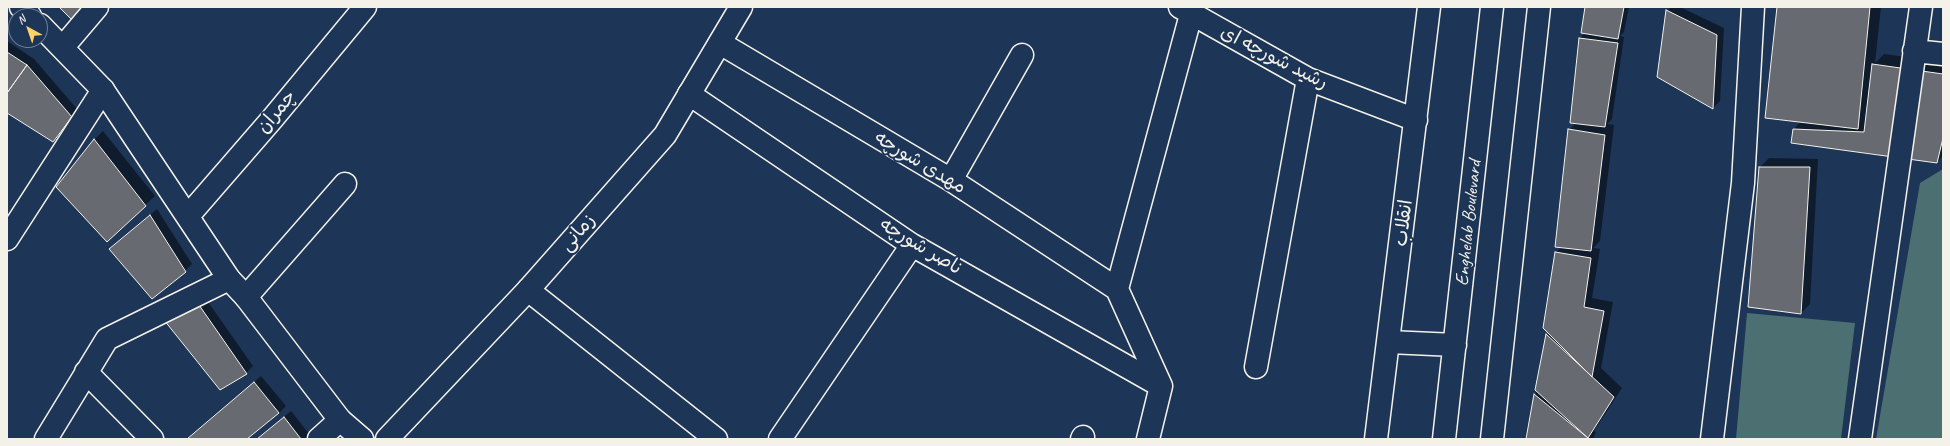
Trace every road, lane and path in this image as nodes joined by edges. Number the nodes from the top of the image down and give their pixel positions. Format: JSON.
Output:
{"nodes":[{"id":1,"x":96,"y":7,"type":"edge"},
{"id":2,"x":365,"y":7,"type":"edge"},
{"id":3,"x":741,"y":7,"type":"edge"},
{"id":4,"x":1429,"y":7,"type":"edge"},
{"id":5,"x":1492,"y":7,"type":"edge"},
{"id":6,"x":1540,"y":7,"type":"edge"},
{"id":7,"x":1753,"y":7,"type":"edge"},
{"id":8,"x":1921,"y":7,"type":"edge"},
{"id":9,"x":1188,"y":9,"type":"edge"},
{"id":10,"x":48,"y":33,"type":"edge"},
{"id":11,"x":720,"y":43,"type":"junction"},
{"id":12,"x":63,"y":47,"type":"junction"},
{"id":13,"x":1914,"y":51,"type":"junction"},
{"id":14,"x":1943,"y":54,"type":"edge"},
{"id":15,"x":1022,"y":55,"type":"dead end"},
{"id":16,"x":1308,"y":79,"type":"junction"},
{"id":17,"x":103,"y":90,"type":"junction"},
{"id":18,"x":689,"y":94,"type":"junction"},
{"id":19,"x":1416,"y":120,"type":"junction"},
{"id":20,"x":951,"y":180,"type":"junction"},
{"id":21,"x":345,"y":184,"type":"dead end"},
{"id":22,"x":188,"y":216,"type":"junction"},
{"id":23,"x":7,"y":239,"type":"edge"},
{"id":24,"x":912,"y":245,"type":"junction"},
{"id":25,"x":229,"y":279,"type":"junction"},
{"id":26,"x":1117,"y":288,"type":"junction"},
{"id":27,"x":528,"y":290,"type":"junction"},
{"id":28,"x":246,"y":297,"type":"junction"},
{"id":29,"x":1389,"y":342,"type":"junction"},
{"id":30,"x":1455,"y":345,"type":"junction"},
{"id":31,"x":1256,"y":367,"type":"dead end"},
{"id":32,"x":86,"y":372,"type":"junction"},
{"id":33,"x":1162,"y":386,"type":"junction"},
{"id":34,"x":340,"y":420,"type":"junction"},
{"id":35,"x":46,"y":439,"type":"edge"},
{"id":36,"x":152,"y":439,"type":"edge"},
{"id":37,"x":319,"y":439,"type":"edge"},
{"id":38,"x":362,"y":439,"type":"edge"},
{"id":39,"x":387,"y":439,"type":"edge"},
{"id":40,"x":716,"y":439,"type":"edge"},
{"id":41,"x":780,"y":439,"type":"edge"},
{"id":42,"x":1148,"y":439,"type":"edge"},
{"id":43,"x":1376,"y":439,"type":"edge"},
{"id":44,"x":1444,"y":439,"type":"edge"},
{"id":45,"x":1492,"y":439,"type":"edge"},
{"id":46,"x":1712,"y":439,"type":"edge"},
{"id":47,"x":1860,"y":439,"type":"edge"}],
"edges":[{"from":1,"to":12,"type":"street"},
{"from":2,"to":22,"type":"street","name":"چمران"},
{"from":3,"to":11,"type":"street","name":"زمانی"},
{"from":4,"to":19,"type":"street","name":"انقلاب"},
{"from":5,"to":30,"type":"street","name":"Enghelab Boulevard"},
{"from":6,"to":45,"type":"street"},
{"from":7,"to":46,"type":"street"},
{"from":8,"to":13,"type":"street"},
{"from":9,"to":16,"type":"street","name":"رشید شورچه ای"},
{"from":9,"to":26,"type":"street"},
{"from":10,"to":12,"type":"street"},
{"from":11,"to":18,"type":"street","name":"زمانی"},
{"from":11,"to":20,"type":"street","name":"مهدی شورچه"},
{"from":12,"to":17,"type":"street"},
{"from":13,"to":14,"type":"street"},
{"from":13,"to":47,"type":"street"},
{"from":15,"to":20,"type":"street"},
{"from":16,"to":19,"type":"street","name":"رشید شورچه ای"},
{"from":16,"to":31,"type":"street"},
{"from":17,"to":22,"type":"street"},
{"from":17,"to":23,"type":"street"},
{"from":18,"to":24,"type":"street","name":"ناصر شورچه"},
{"from":18,"to":27,"type":"street","name":"زمانی"},
{"from":19,"to":29,"type":"street","name":"انقلاب"},
{"from":20,"to":26,"type":"street","name":"مهدی شورچه"},
{"from":21,"to":28,"type":"street"},
{"from":22,"to":25,"type":"street"},
{"from":24,"to":33,"type":"street","name":"ناصر شورچه"},
{"from":24,"to":41,"type":"street"},
{"from":25,"to":28,"type":"street"},
{"from":25,"to":32,"type":"street"},
{"from":26,"to":33,"type":"street"},
{"from":27,"to":39,"type":"street","name":"زمانی"},
{"from":27,"to":40,"type":"street"},
{"from":28,"to":34,"type":"street"},
{"from":29,"to":30,"type":"street"},
{"from":29,"to":43,"type":"street","name":"انقلاب"},
{"from":30,"to":44,"type":"street","name":"Enghelab Boulevard"},
{"from":32,"to":35,"type":"street"},
{"from":32,"to":36,"type":"street"},
{"from":33,"to":42,"type":"street"},
{"from":34,"to":37,"type":"street"},
{"from":34,"to":38,"type":"street"}]}
